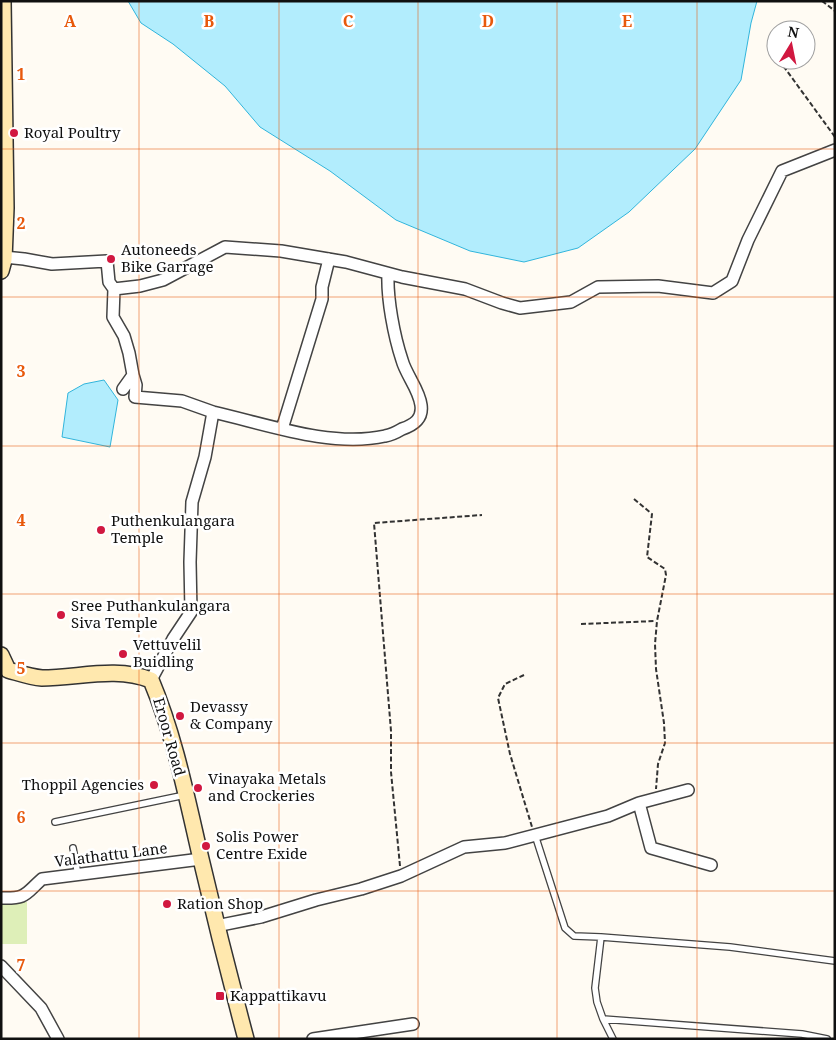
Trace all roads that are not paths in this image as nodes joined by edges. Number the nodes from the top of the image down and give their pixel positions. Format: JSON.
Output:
{"nodes":[{"id":1,"x":3,"y":1,"type":"edge"},
{"id":2,"x":2,"y":31,"type":"edge"},
{"id":3,"x":3,"y":134,"type":"edge"},
{"id":4,"x":835,"y":150,"type":"edge"},
{"id":5,"x":4,"y":161,"type":"edge"},
{"id":6,"x":3,"y":242,"type":"edge"},
{"id":7,"x":329,"y":259,"type":"junction"},
{"id":8,"x":3,"y":264,"type":"edge"},
{"id":9,"x":388,"y":274,"type":"junction"},
{"id":10,"x":114,"y":289,"type":"junction"},
{"id":11,"x":133,"y":375,"type":"junction"},
{"id":12,"x":123,"y":389,"type":"dead end"},
{"id":13,"x":213,"y":412,"type":"junction"},
{"id":14,"x":282,"y":429,"type":"junction"},
{"id":15,"x":1,"y":655,"type":"edge"},
{"id":16,"x":4,"y":671,"type":"edge"},
{"id":17,"x":151,"y":680,"type":"junction"},
{"id":18,"x":688,"y":790,"type":"dead end"},
{"id":19,"x":186,"y":795,"type":"junction"},
{"id":20,"x":639,"y":803,"type":"junction"},
{"id":21,"x":55,"y":822,"type":"dead end"},
{"id":22,"x":535,"y":835,"type":"junction"},
{"id":23,"x":73,"y":848,"type":"dead end"},
{"id":24,"x":201,"y":859,"type":"junction"},
{"id":25,"x":711,"y":865,"type":"dead end"},
{"id":26,"x":78,"y":875,"type":"junction"},
{"id":27,"x":1,"y":898,"type":"edge"},
{"id":28,"x":216,"y":926,"type":"junction"},
{"id":29,"x":601,"y":937,"type":"junction"},
{"id":30,"x":835,"y":961,"type":"edge"},
{"id":31,"x":1,"y":966,"type":"edge"},
{"id":32,"x":603,"y":1019,"type":"junction"},
{"id":33,"x":413,"y":1024,"type":"dead end"},
{"id":34,"x":58,"y":1039,"type":"edge"},
{"id":35,"x":246,"y":1039,"type":"edge"},
{"id":36,"x":313,"y":1039,"type":"edge"},
{"id":37,"x":613,"y":1039,"type":"edge"},
{"id":38,"x":827,"y":1039,"type":"edge"}],
"edges":[{"from":1,"to":2,"type":"main road"},
{"from":2,"to":3,"type":"main road"},
{"from":3,"to":5,"type":"main road"},
{"from":4,"to":9,"type":"street"},
{"from":5,"to":6,"type":"main road"},
{"from":6,"to":8,"type":"main road"},
{"from":7,"to":9,"type":"street"},
{"from":7,"to":10,"type":"street"},
{"from":7,"to":14,"type":"street"},
{"from":8,"to":10,"type":"street"},
{"from":9,"to":14,"type":"street"},
{"from":10,"to":11,"type":"street"},
{"from":11,"to":12,"type":"street"},
{"from":11,"to":13,"type":"street"},
{"from":13,"to":14,"type":"street"},
{"from":13,"to":17,"type":"street"},
{"from":15,"to":16,"type":"main road","name":"Eroor Road"},
{"from":16,"to":17,"type":"main road","name":"Eroor Road"},
{"from":17,"to":19,"type":"main road","name":"Eroor Road"},
{"from":18,"to":20,"type":"street"},
{"from":19,"to":21,"type":"lane"},
{"from":19,"to":24,"type":"main road","name":"Eroor Road"},
{"from":20,"to":22,"type":"street"},
{"from":20,"to":25,"type":"street"},
{"from":22,"to":28,"type":"street"},
{"from":22,"to":29,"type":"lane"},
{"from":23,"to":26,"type":"lane"},
{"from":24,"to":26,"type":"street","name":"Valathattu Lane"},
{"from":24,"to":28,"type":"main road","name":"Eroor Road"},
{"from":26,"to":27,"type":"street","name":"Valathattu Lane"},
{"from":28,"to":35,"type":"main road","name":"Eroor Road"},
{"from":29,"to":30,"type":"lane"},
{"from":29,"to":32,"type":"lane"},
{"from":31,"to":34,"type":"street"},
{"from":32,"to":37,"type":"lane"},
{"from":32,"to":38,"type":"lane"},
{"from":33,"to":36,"type":"street"}]}
